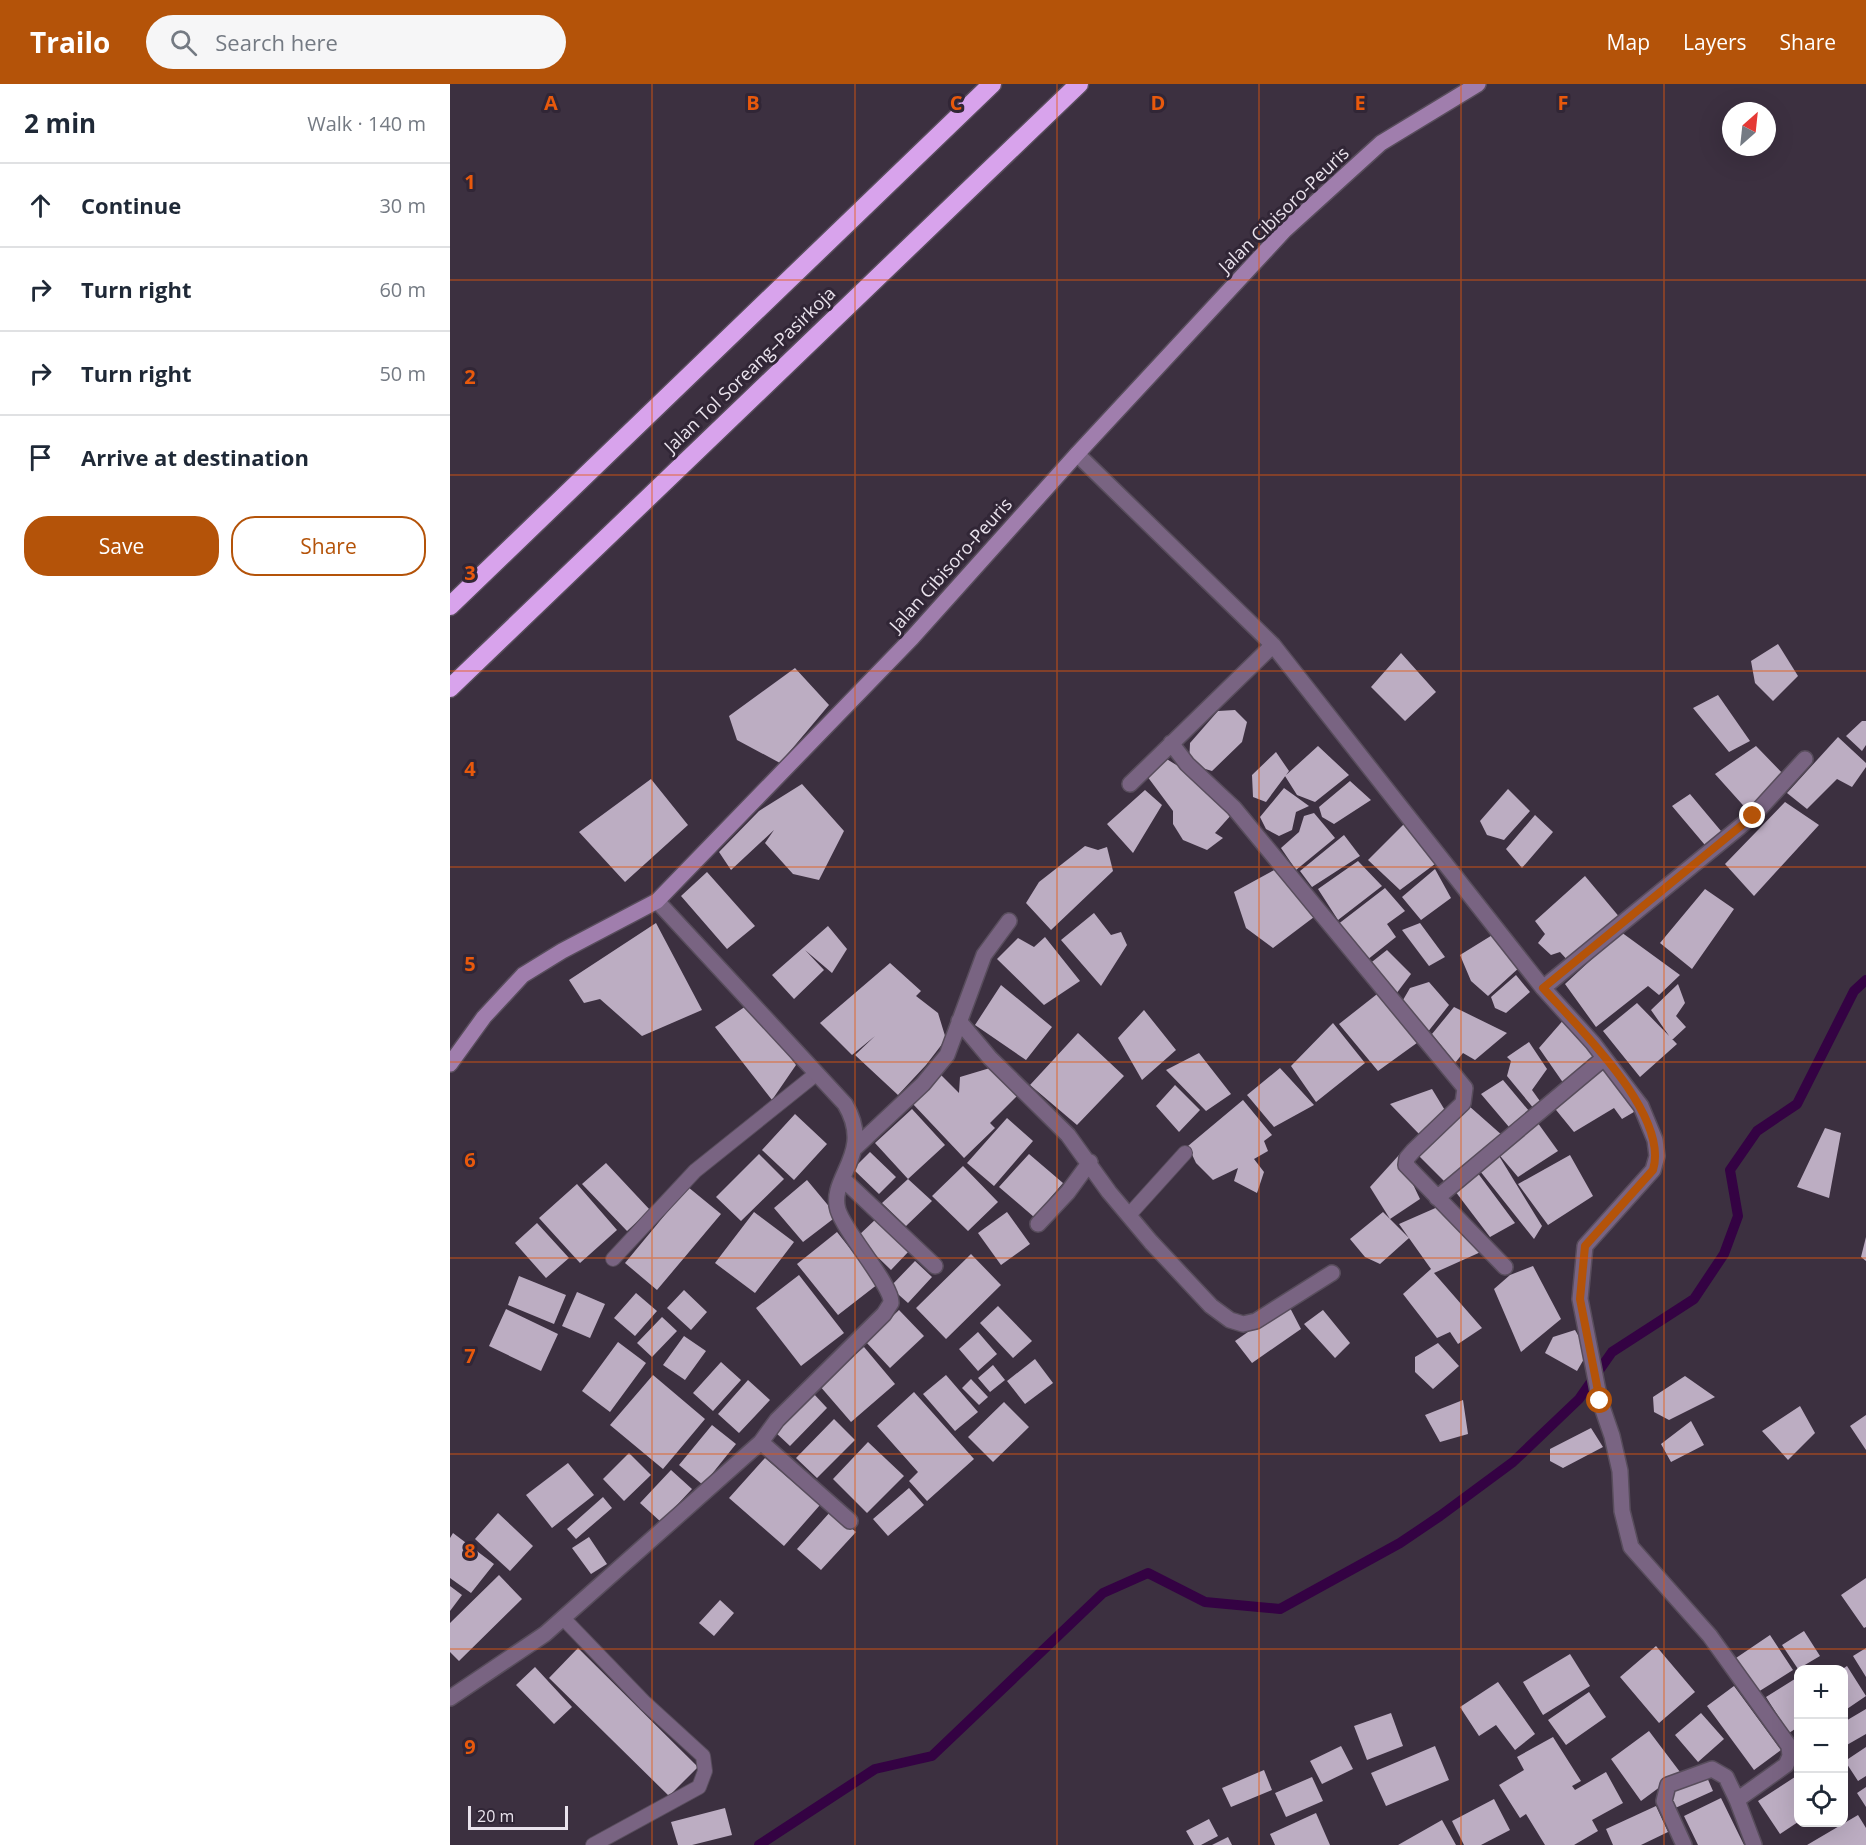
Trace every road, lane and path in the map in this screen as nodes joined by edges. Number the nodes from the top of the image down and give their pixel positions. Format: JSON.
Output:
{"nodes":[{"id":1,"x":992,"y":84,"type":"edge"},
{"id":2,"x":1079,"y":84,"type":"edge"},
{"id":3,"x":1478,"y":84,"type":"edge"},
{"id":4,"x":1077,"y":454,"type":"junction"},
{"id":5,"x":450,"y":606,"type":"edge"},
{"id":6,"x":1273,"y":645,"type":"junction"},
{"id":7,"x":450,"y":688,"type":"edge"},
{"id":8,"x":1171,"y":743,"type":"junction"},
{"id":9,"x":1806,"y":759,"type":"dead end"},
{"id":10,"x":1131,"y":784,"type":"dead end"},
{"id":11,"x":657,"y":901,"type":"junction"},
{"id":12,"x":1009,"y":921,"type":"dead end"},
{"id":13,"x":1543,"y":988,"type":"junction"},
{"id":14,"x":959,"y":1021,"type":"junction"},
{"id":15,"x":1604,"y":1058,"type":"junction"},
{"id":16,"x":450,"y":1064,"type":"edge"},
{"id":17,"x":816,"y":1074,"type":"junction"},
{"id":18,"x":856,"y":1147,"type":"junction"},
{"id":19,"x":1185,"y":1153,"type":"dead end"},
{"id":20,"x":1090,"y":1162,"type":"junction"},
{"id":21,"x":843,"y":1179,"type":"junction"},
{"id":22,"x":1437,"y":1198,"type":"junction"},
{"id":23,"x":1129,"y":1215,"type":"junction"},
{"id":24,"x":1038,"y":1224,"type":"dead end"},
{"id":25,"x":613,"y":1258,"type":"dead end"},
{"id":26,"x":935,"y":1266,"type":"dead end"},
{"id":27,"x":1505,"y":1267,"type":"dead end"},
{"id":28,"x":1332,"y":1273,"type":"dead end"},
{"id":29,"x":761,"y":1443,"type":"junction"},
{"id":30,"x":850,"y":1521,"type":"dead end"},
{"id":31,"x":563,"y":1618,"type":"junction"},
{"id":32,"x":450,"y":1698,"type":"edge"},
{"id":33,"x":1737,"y":1800,"type":"junction"},
{"id":34,"x":593,"y":1845,"type":"edge"},
{"id":35,"x":1684,"y":1845,"type":"edge"},
{"id":36,"x":1754,"y":1845,"type":"edge"}],
"edges":[{"from":1,"to":5,"type":"highway","name":"Jalan Tol Soreang–Pasirkoja"},
{"from":2,"to":7,"type":"highway","name":"Jalan Tol Soreang–Pasirkoja"},
{"from":3,"to":4,"type":"street","name":"Jalan Cibisoro-Peuris"},
{"from":4,"to":6,"type":"street"},
{"from":4,"to":11,"type":"street","name":"Jalan Cibisoro-Peuris"},
{"from":6,"to":8,"type":"street"},
{"from":6,"to":13,"type":"street"},
{"from":8,"to":10,"type":"street"},
{"from":8,"to":22,"type":"street"},
{"from":9,"to":13,"type":"street"},
{"from":11,"to":16,"type":"street","name":"Jalan Cibisoro-Peuris"},
{"from":11,"to":17,"type":"street"},
{"from":12,"to":14,"type":"street"},
{"from":13,"to":15,"type":"street"},
{"from":14,"to":18,"type":"street"},
{"from":14,"to":20,"type":"street"},
{"from":15,"to":22,"type":"street"},
{"from":15,"to":33,"type":"street"},
{"from":17,"to":18,"type":"street"},
{"from":17,"to":25,"type":"lane"},
{"from":18,"to":21,"type":"street"},
{"from":19,"to":23,"type":"lane"},
{"from":20,"to":23,"type":"street"},
{"from":20,"to":24,"type":"street"},
{"from":21,"to":26,"type":"street"},
{"from":21,"to":29,"type":"street"},
{"from":22,"to":27,"type":"street"},
{"from":23,"to":28,"type":"street"},
{"from":29,"to":30,"type":"street"},
{"from":29,"to":31,"type":"street"},
{"from":31,"to":32,"type":"street"},
{"from":31,"to":34,"type":"lane"},
{"from":33,"to":35,"type":"street"},
{"from":33,"to":36,"type":"street"}]}
